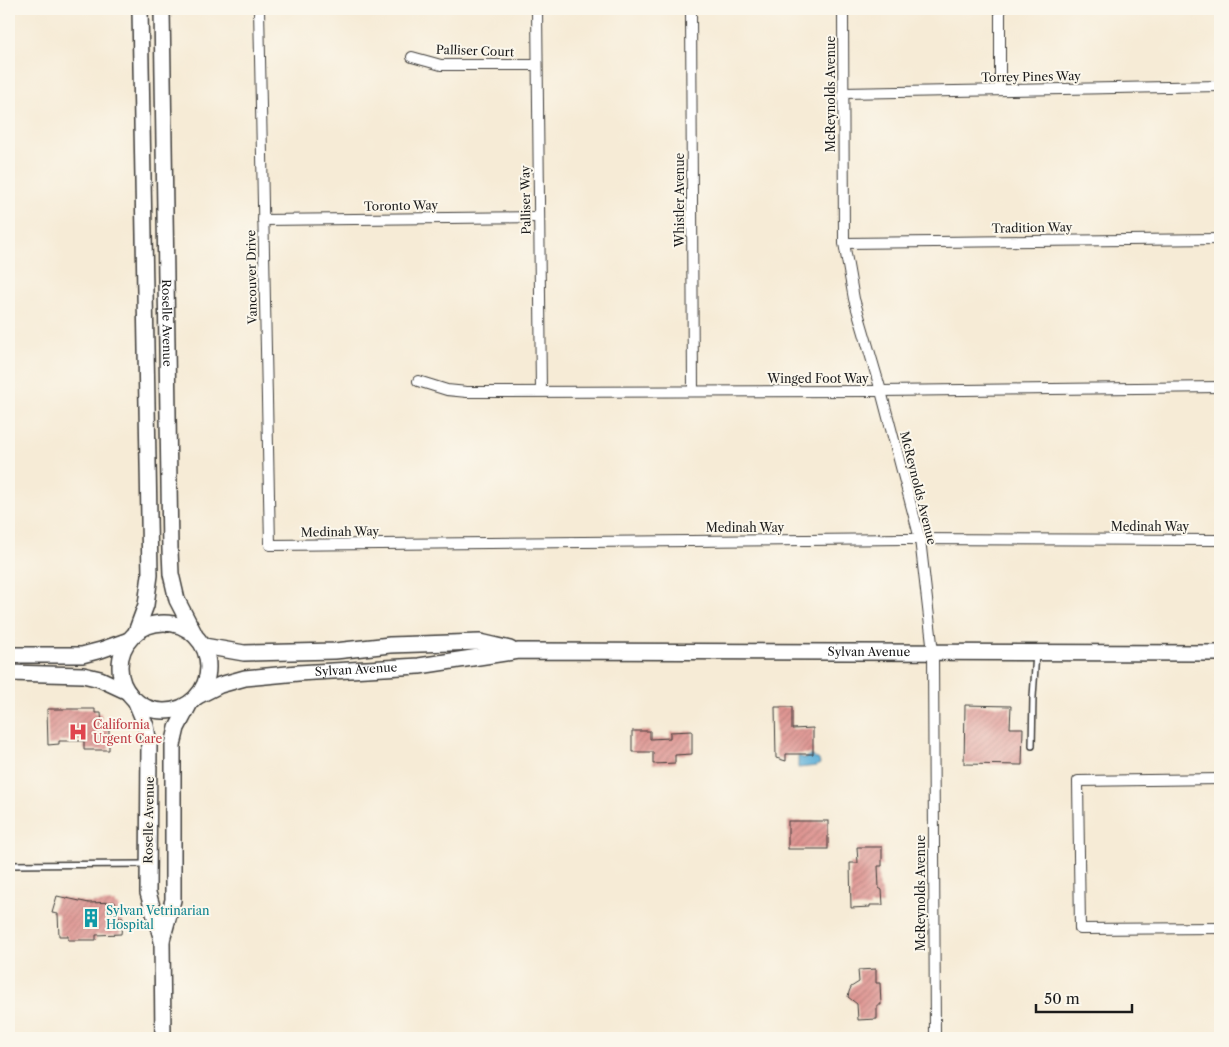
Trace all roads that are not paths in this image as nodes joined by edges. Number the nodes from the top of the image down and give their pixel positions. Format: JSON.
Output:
{"nodes":[{"id":1,"x":140,"y":9,"type":"edge"},
{"id":2,"x":162,"y":9,"type":"edge"},
{"id":3,"x":259,"y":9,"type":"edge"},
{"id":4,"x":536,"y":9,"type":"edge"},
{"id":5,"x":691,"y":9,"type":"edge"},
{"id":6,"x":843,"y":9,"type":"edge"},
{"id":7,"x":1000,"y":9,"type":"edge"},
{"id":8,"x":412,"y":57,"type":"dead end"},
{"id":9,"x":537,"y":66,"type":"junction"},
{"id":10,"x":1220,"y":86,"type":"edge"},
{"id":11,"x":1000,"y":90,"type":"junction"},
{"id":12,"x":843,"y":93,"type":"junction"},
{"id":13,"x":539,"y":217,"type":"junction"},
{"id":14,"x":263,"y":220,"type":"junction"},
{"id":15,"x":1220,"y":239,"type":"edge"},
{"id":16,"x":844,"y":243,"type":"junction"},
{"id":17,"x":418,"y":381,"type":"dead end"},
{"id":18,"x":1220,"y":387,"type":"edge"},
{"id":19,"x":693,"y":391,"type":"junction"},
{"id":20,"x":541,"y":392,"type":"junction"},
{"id":21,"x":881,"y":392,"type":"junction"},
{"id":22,"x":920,"y":539,"type":"junction"},
{"id":23,"x":1220,"y":540,"type":"edge"},
{"id":24,"x":270,"y":545,"type":"joint"},
{"id":25,"x":194,"y":633,"type":"junction"},
{"id":26,"x":133,"y":636,"type":"junction"},
{"id":27,"x":204,"y":646,"type":"junction"},
{"id":28,"x":519,"y":651,"type":"junction"},
{"id":29,"x":933,"y":652,"type":"junction"},
{"id":30,"x":1036,"y":653,"type":"junction"},
{"id":31,"x":9,"y":654,"type":"edge"},
{"id":32,"x":1220,"y":654,"type":"edge"},
{"id":33,"x":9,"y":674,"type":"edge"},
{"id":34,"x":131,"y":696,"type":"junction"},
{"id":35,"x":194,"y":700,"type":"junction"},
{"id":36,"x":1032,"y":746,"type":"dead end"},
{"id":37,"x":1220,"y":779,"type":"edge"},
{"id":38,"x":148,"y":864,"type":"junction"},
{"id":39,"x":9,"y":865,"type":"edge"},
{"id":40,"x":1220,"y":928,"type":"edge"},
{"id":41,"x":162,"y":940,"type":"junction"},
{"id":42,"x":163,"y":1038,"type":"edge"},
{"id":43,"x":935,"y":1038,"type":"edge"}],
"edges":[{"from":1,"to":26,"type":"main road","name":"Roselle Avenue"},
{"from":2,"to":25,"type":"main road","name":"Roselle Avenue"},
{"from":3,"to":14,"type":"street","name":"Vancouver Drive"},
{"from":4,"to":9,"type":"street","name":"Palliser Way"},
{"from":5,"to":19,"type":"street","name":"Whistler Avenue"},
{"from":6,"to":12,"type":"street","name":"McReynolds Avenue"},
{"from":7,"to":11,"type":"street"},
{"from":8,"to":9,"type":"street","name":"Palliser Court"},
{"from":9,"to":13,"type":"street","name":"Palliser Way"},
{"from":10,"to":11,"type":"street","name":"Torrey Pines Way"},
{"from":11,"to":12,"type":"street","name":"Torrey Pines Way"},
{"from":12,"to":16,"type":"street","name":"McReynolds Avenue"},
{"from":13,"to":14,"type":"street","name":"Toronto Way"},
{"from":13,"to":20,"type":"street","name":"Palliser Way"},
{"from":14,"to":24,"type":"street","name":"Vancouver Drive"},
{"from":15,"to":16,"type":"street","name":"Tradition Way"},
{"from":16,"to":21,"type":"street","name":"McReynolds Avenue"},
{"from":17,"to":20,"type":"street","name":"Winged Foot Way"},
{"from":18,"to":21,"type":"street","name":"Winged Foot Way"},
{"from":19,"to":20,"type":"street","name":"Winged Foot Way"},
{"from":19,"to":21,"type":"street","name":"Winged Foot Way"},
{"from":21,"to":22,"type":"street","name":"McReynolds Avenue"},
{"from":22,"to":23,"type":"street","name":"Medinah Way"},
{"from":22,"to":24,"type":"street","name":"Medinah Way"},
{"from":22,"to":29,"type":"street","name":"McReynolds Avenue"},
{"from":25,"to":26,"type":"main road"},
{"from":25,"to":27,"type":"main road"},
{"from":26,"to":31,"type":"main road"},
{"from":26,"to":34,"type":"main road"},
{"from":27,"to":28,"type":"main road","name":"Sylvan Avenue"},
{"from":27,"to":35,"type":"main road"},
{"from":28,"to":29,"type":"main road","name":"Sylvan Avenue"},
{"from":28,"to":35,"type":"main road","name":"Sylvan Avenue"},
{"from":29,"to":30,"type":"main road","name":"Sylvan Avenue"},
{"from":29,"to":43,"type":"street","name":"McReynolds Avenue"},
{"from":30,"to":32,"type":"main road","name":"Sylvan Avenue"},
{"from":30,"to":36,"type":"lane"},
{"from":33,"to":34,"type":"main road"},
{"from":34,"to":35,"type":"main road"},
{"from":34,"to":38,"type":"main road","name":"Roselle Avenue"},
{"from":35,"to":41,"type":"main road","name":"Roselle Avenue"},
{"from":37,"to":40,"type":"street"},
{"from":38,"to":39,"type":"lane"},
{"from":38,"to":41,"type":"main road","name":"Roselle Avenue"},
{"from":41,"to":42,"type":"main road","name":"Roselle Avenue"}]}
